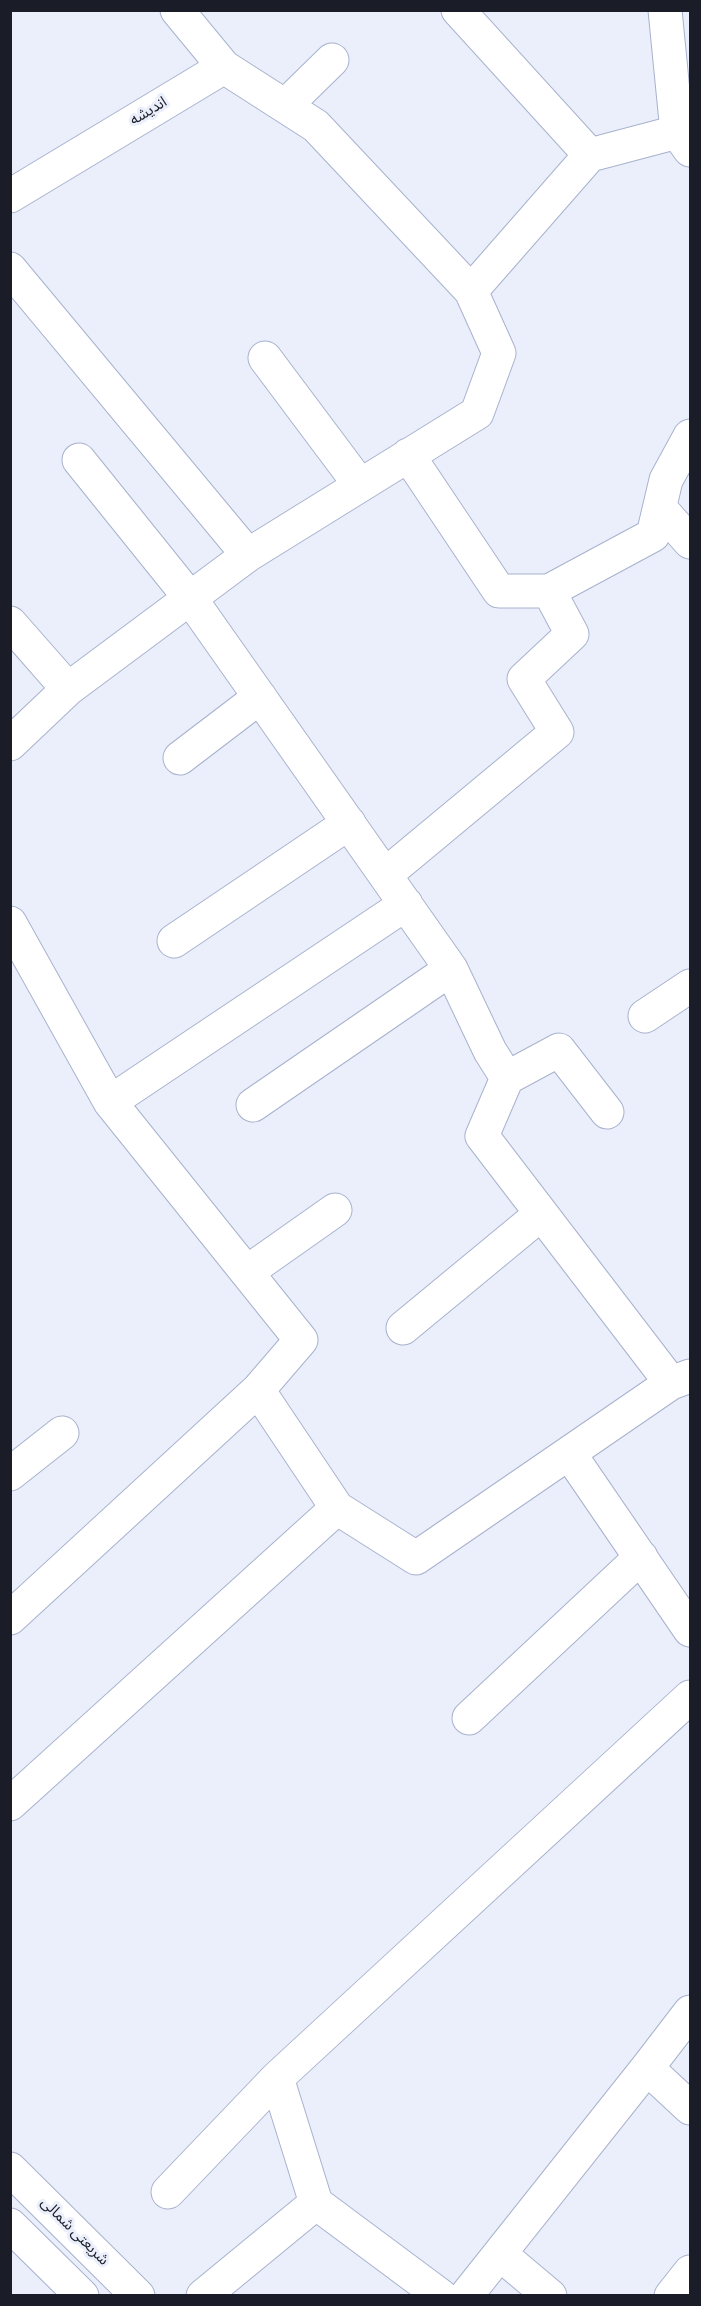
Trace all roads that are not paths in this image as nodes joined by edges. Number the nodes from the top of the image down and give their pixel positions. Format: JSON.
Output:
{"nodes":[{"id":1,"x":177,"y":10,"type":"edge"},
{"id":2,"x":458,"y":10,"type":"edge"},
{"id":3,"x":665,"y":10,"type":"edge"},
{"id":4,"x":332,"y":60,"type":"dead end"},
{"id":5,"x":224,"y":67,"type":"junction"},
{"id":6,"x":285,"y":106,"type":"junction"},
{"id":7,"x":684,"y":141,"type":"edge"},
{"id":8,"x":590,"y":155,"type":"junction"},
{"id":9,"x":10,"y":196,"type":"edge"},
{"id":10,"x":10,"y":269,"type":"edge"},
{"id":11,"x":471,"y":291,"type":"junction"},
{"id":12,"x":265,"y":358,"type":"dead end"},
{"id":13,"x":690,"y":436,"type":"edge"},
{"id":14,"x":408,"y":455,"type":"junction"},
{"id":15,"x":80,"y":460,"type":"dead end"},
{"id":16,"x":360,"y":485,"type":"junction"},
{"id":17,"x":660,"y":508,"type":"junction"},
{"id":18,"x":690,"y":542,"type":"edge"},
{"id":19,"x":248,"y":555,"type":"junction"},
{"id":20,"x":549,"y":591,"type":"junction"},
{"id":21,"x":190,"y":598,"type":"junction"},
{"id":22,"x":10,"y":623,"type":"edge"},
{"id":23,"x":68,"y":689,"type":"junction"},
{"id":24,"x":260,"y":697,"type":"junction"},
{"id":25,"x":10,"y":744,"type":"edge"},
{"id":26,"x":180,"y":758,"type":"dead end"},
{"id":27,"x":349,"y":823,"type":"junction"},
{"id":28,"x":385,"y":875,"type":"junction"},
{"id":29,"x":406,"y":904,"type":"junction"},
{"id":30,"x":10,"y":923,"type":"edge"},
{"id":31,"x":174,"y":941,"type":"dead end"},
{"id":32,"x":451,"y":969,"type":"junction"},
{"id":33,"x":690,"y":986,"type":"edge"},
{"id":34,"x":645,"y":1016,"type":"dead end"},
{"id":35,"x":507,"y":1078,"type":"junction"},
{"id":36,"x":110,"y":1102,"type":"junction"},
{"id":37,"x":253,"y":1105,"type":"dead end"},
{"id":38,"x":607,"y":1112,"type":"dead end"},
{"id":39,"x":335,"y":1210,"type":"dead end"},
{"id":40,"x":541,"y":1214,"type":"junction"},
{"id":41,"x":247,"y":1272,"type":"junction"},
{"id":42,"x":403,"y":1328,"type":"dead end"},
{"id":43,"x":681,"y":1380,"type":"edge"},
{"id":44,"x":258,"y":1390,"type":"junction"},
{"id":45,"x":62,"y":1433,"type":"dead end"},
{"id":46,"x":569,"y":1453,"type":"junction"},
{"id":47,"x":10,"y":1474,"type":"edge"},
{"id":48,"x":337,"y":1508,"type":"junction"},
{"id":49,"x":641,"y":1557,"type":"junction"},
{"id":50,"x":10,"y":1618,"type":"edge"},
{"id":51,"x":690,"y":1630,"type":"edge"},
{"id":52,"x":690,"y":1697,"type":"edge"},
{"id":53,"x":469,"y":1718,"type":"dead end"},
{"id":54,"x":10,"y":1804,"type":"edge"},
{"id":55,"x":690,"y":2012,"type":"edge"},
{"id":56,"x":647,"y":2068,"type":"junction"},
{"id":57,"x":277,"y":2079,"type":"junction"},
{"id":58,"x":690,"y":2108,"type":"edge"},
{"id":59,"x":10,"y":2169,"type":"edge"},
{"id":60,"x":168,"y":2192,"type":"dead end"},
{"id":61,"x":316,"y":2203,"type":"junction"},
{"id":62,"x":14,"y":2237,"type":"edge"},
{"id":63,"x":500,"y":2254,"type":"junction"},
{"id":64,"x":690,"y":2272,"type":"edge"},
{"id":65,"x":82,"y":2295,"type":"edge"},
{"id":66,"x":138,"y":2295,"type":"edge"},
{"id":67,"x":202,"y":2295,"type":"edge"},
{"id":68,"x":441,"y":2295,"type":"edge"},
{"id":69,"x":466,"y":2295,"type":"edge"},
{"id":70,"x":550,"y":2295,"type":"edge"},
{"id":71,"x":671,"y":2295,"type":"edge"}],
"edges":[{"from":1,"to":5,"type":"street"},
{"from":2,"to":8,"type":"street"},
{"from":3,"to":7,"type":"street"},
{"from":4,"to":6,"type":"street"},
{"from":5,"to":6,"type":"street"},
{"from":5,"to":9,"type":"street","name":"اندیشه"},
{"from":6,"to":11,"type":"street"},
{"from":7,"to":8,"type":"street"},
{"from":8,"to":11,"type":"street"},
{"from":10,"to":19,"type":"street"},
{"from":11,"to":14,"type":"street"},
{"from":12,"to":16,"type":"street"},
{"from":13,"to":17,"type":"street"},
{"from":14,"to":16,"type":"street"},
{"from":14,"to":20,"type":"street"},
{"from":15,"to":21,"type":"street"},
{"from":16,"to":19,"type":"street"},
{"from":17,"to":18,"type":"street"},
{"from":17,"to":20,"type":"street"},
{"from":19,"to":21,"type":"street"},
{"from":20,"to":28,"type":"street"},
{"from":21,"to":23,"type":"street"},
{"from":21,"to":24,"type":"street"},
{"from":22,"to":23,"type":"street"},
{"from":23,"to":25,"type":"street"},
{"from":24,"to":26,"type":"street"},
{"from":24,"to":27,"type":"street"},
{"from":27,"to":28,"type":"street"},
{"from":27,"to":31,"type":"street"},
{"from":28,"to":29,"type":"street"},
{"from":29,"to":32,"type":"street"},
{"from":29,"to":36,"type":"street"},
{"from":30,"to":36,"type":"street"},
{"from":32,"to":35,"type":"street"},
{"from":32,"to":37,"type":"street"},
{"from":33,"to":34,"type":"street"},
{"from":35,"to":38,"type":"street"},
{"from":35,"to":40,"type":"street"},
{"from":36,"to":41,"type":"street"},
{"from":39,"to":41,"type":"street"},
{"from":40,"to":42,"type":"street"},
{"from":40,"to":43,"type":"street"},
{"from":41,"to":44,"type":"street"},
{"from":43,"to":46,"type":"street"},
{"from":44,"to":48,"type":"street"},
{"from":44,"to":50,"type":"street"},
{"from":45,"to":47,"type":"street"},
{"from":46,"to":48,"type":"street"},
{"from":46,"to":49,"type":"street"},
{"from":48,"to":54,"type":"street"},
{"from":49,"to":51,"type":"street"},
{"from":49,"to":53,"type":"street"},
{"from":52,"to":57,"type":"street"},
{"from":55,"to":56,"type":"street"},
{"from":56,"to":58,"type":"street"},
{"from":56,"to":63,"type":"street"},
{"from":57,"to":60,"type":"street"},
{"from":57,"to":61,"type":"street"},
{"from":59,"to":66,"type":"street","name":"شریعتی شمالی"},
{"from":61,"to":67,"type":"street"},
{"from":61,"to":68,"type":"street"},
{"from":62,"to":65,"type":"street"},
{"from":63,"to":69,"type":"street"},
{"from":63,"to":70,"type":"street"},
{"from":64,"to":71,"type":"street"}]}
